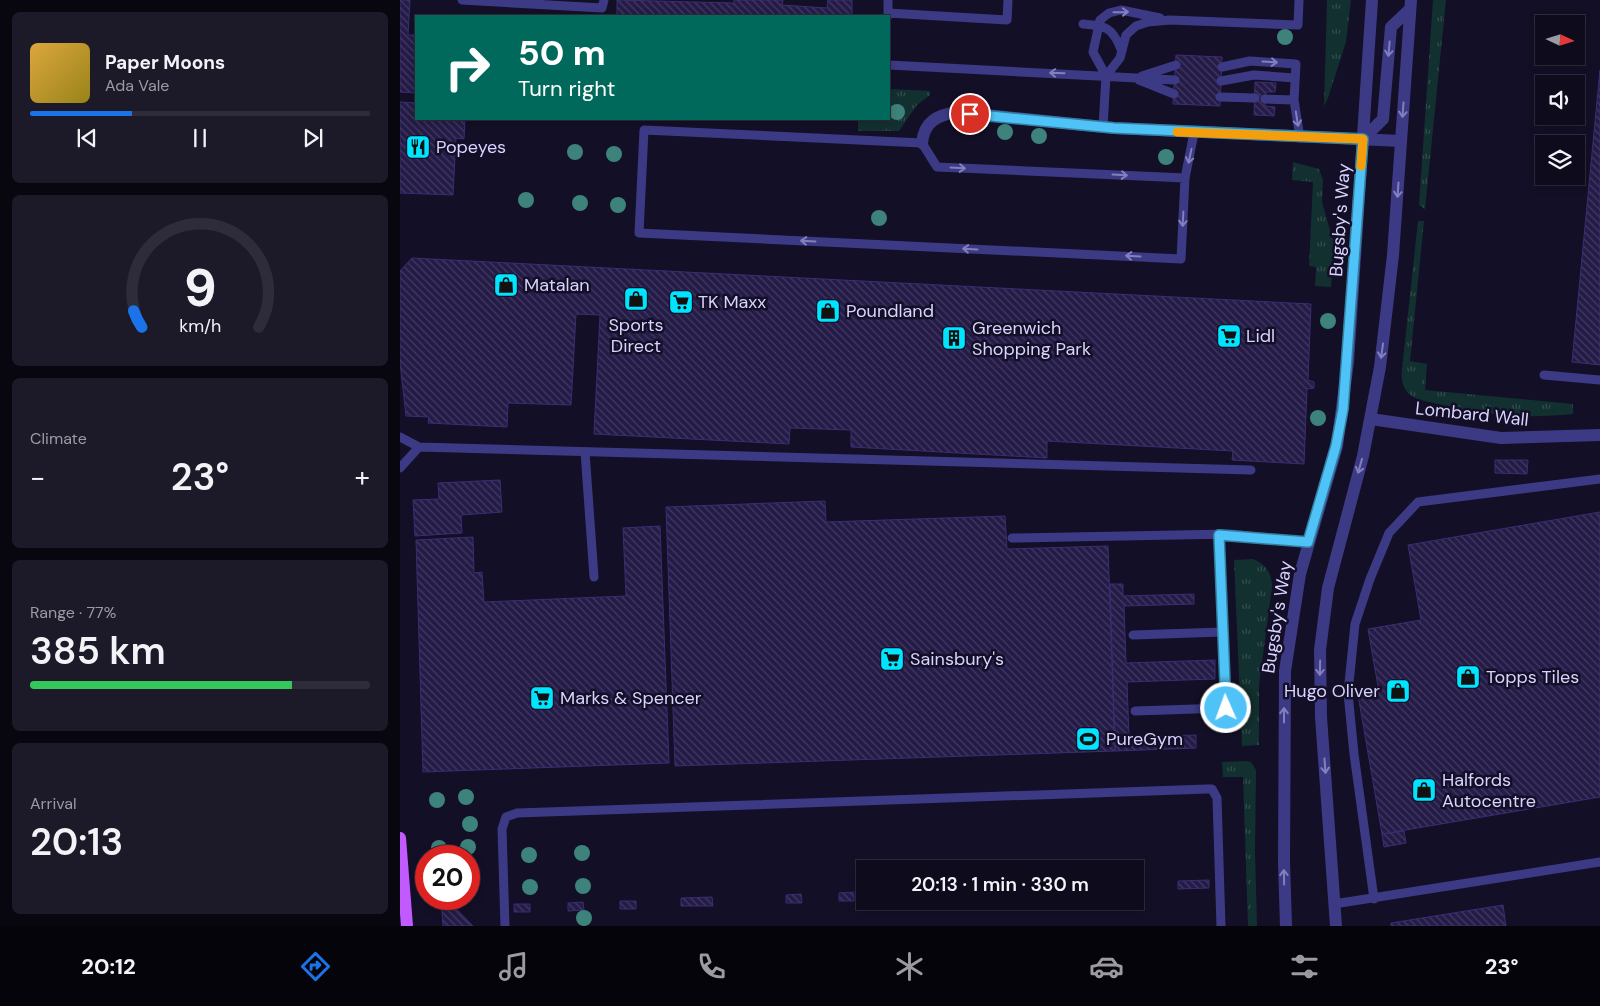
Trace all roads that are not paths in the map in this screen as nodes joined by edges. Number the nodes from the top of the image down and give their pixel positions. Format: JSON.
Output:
{"nodes":[{"id":1,"x":462,"y":0,"type":"edge"},
{"id":2,"x":604,"y":0,"type":"edge"},
{"id":3,"x":888,"y":0,"type":"edge"},
{"id":4,"x":1008,"y":0,"type":"edge"},
{"id":5,"x":1299,"y":0,"type":"edge"},
{"id":6,"x":1372,"y":0,"type":"edge"},
{"id":7,"x":1411,"y":5,"type":"edge"},
{"id":8,"x":888,"y":14,"type":"edge"},
{"id":9,"x":1170,"y":20,"type":"junction"},
{"id":10,"x":1083,"y":24,"type":"dead end"},
{"id":11,"x":1098,"y":25,"type":"junction"},
{"id":12,"x":1121,"y":49,"type":"junction"},
{"id":13,"x":890,"y":65,"type":"edge"},
{"id":14,"x":1176,"y":65,"type":"dead end"},
{"id":15,"x":1222,"y":67,"type":"dead end"},
{"id":16,"x":1106,"y":76,"type":"junction"},
{"id":17,"x":1134,"y":78,"type":"junction"},
{"id":18,"x":1295,"y":78,"type":"junction"},
{"id":19,"x":1175,"y":80,"type":"dead end"},
{"id":20,"x":1221,"y":81,"type":"dead end"},
{"id":21,"x":1174,"y":94,"type":"dead end"},
{"id":22,"x":1220,"y":97,"type":"dead end"},
{"id":23,"x":1255,"y":98,"type":"dead end"},
{"id":24,"x":1266,"y":99,"type":"dead end"},
{"id":25,"x":1294,"y":100,"type":"junction"},
{"id":26,"x":1103,"y":128,"type":"junction"},
{"id":27,"x":1194,"y":133,"type":"junction"},
{"id":28,"x":1300,"y":138,"type":"junction"},
{"id":29,"x":1363,"y":139,"type":"junction"},
{"id":30,"x":1401,"y":141,"type":"junction"},
{"id":31,"x":922,"y":143,"type":"junction"},
{"id":32,"x":1185,"y":178,"type":"junction"},
{"id":33,"x":1544,"y":375,"type":"dead end"},
{"id":34,"x":1600,"y":380,"type":"edge"},
{"id":35,"x":1371,"y":419,"type":"junction"},
{"id":36,"x":1600,"y":435,"type":"edge"},
{"id":37,"x":400,"y":437,"type":"edge"},
{"id":38,"x":419,"y":447,"type":"junction"},
{"id":39,"x":585,"y":452,"type":"junction"},
{"id":40,"x":400,"y":468,"type":"edge"},
{"id":41,"x":1251,"y":470,"type":"dead end"},
{"id":42,"x":1600,"y":479,"type":"edge"},
{"id":43,"x":1219,"y":535,"type":"junction"},
{"id":44,"x":1012,"y":538,"type":"dead end"},
{"id":45,"x":1308,"y":542,"type":"junction"},
{"id":46,"x":594,"y":577,"type":"dead end"},
{"id":47,"x":1223,"y":632,"type":"junction"},
{"id":48,"x":1133,"y":635,"type":"dead end"},
{"id":49,"x":1135,"y":711,"type":"dead end"},
{"id":50,"x":400,"y":838,"type":"edge"},
{"id":51,"x":1600,"y":862,"type":"edge"},
{"id":52,"x":1374,"y":899,"type":"junction"},
{"id":53,"x":1334,"y":904,"type":"junction"},
{"id":54,"x":407,"y":926,"type":"edge"},
{"id":55,"x":505,"y":926,"type":"edge"},
{"id":56,"x":1222,"y":926,"type":"edge"},
{"id":57,"x":1286,"y":926,"type":"edge"},
{"id":58,"x":1336,"y":926,"type":"edge"}],
"edges":[{"from":1,"to":2,"type":"lane"},
{"from":3,"to":8,"type":"lane"},
{"from":4,"to":8,"type":"lane"},
{"from":5,"to":9,"type":"lane"},
{"from":6,"to":29,"type":"street","name":"Bugsby's Way"},
{"from":7,"to":29,"type":"street","name":"Bugsby's Way","one_way":true},
{"from":7,"to":30,"type":"street","name":"Bugsby's Way","one_way":true},
{"from":11,"to":9,"type":"lane","one_way":true},
{"from":9,"to":12,"type":"lane"},
{"from":10,"to":11,"type":"lane"},
{"from":11,"to":12,"type":"lane"},
{"from":11,"to":16,"type":"lane"},
{"from":12,"to":16,"type":"lane"},
{"from":16,"to":13,"type":"lane","one_way":true},
{"from":14,"to":17,"type":"lane"},
{"from":15,"to":18,"type":"lane","one_way":true},
{"from":16,"to":17,"type":"lane"},
{"from":16,"to":26,"type":"lane"},
{"from":17,"to":19,"type":"lane"},
{"from":17,"to":21,"type":"lane"},
{"from":18,"to":20,"type":"lane"},
{"from":18,"to":25,"type":"lane"},
{"from":22,"to":23,"type":"lane"},
{"from":24,"to":25,"type":"lane"},
{"from":25,"to":28,"type":"lane","one_way":true},
{"from":26,"to":27,"type":"street"},
{"from":26,"to":31,"type":"street"},
{"from":27,"to":28,"type":"street"},
{"from":27,"to":32,"type":"lane","one_way":true},
{"from":28,"to":29,"type":"street"},
{"from":29,"to":30,"type":"street","name":"Bugsby's Way"},
{"from":29,"to":45,"type":"street","name":"Bugsby's Way"},
{"from":30,"to":35,"type":"street","name":"Bugsby's Way","one_way":true},
{"from":31,"to":32,"type":"lane","one_way":true},
{"from":32,"to":31,"type":"lane","one_way":true},
{"from":33,"to":34,"type":"lane"},
{"from":35,"to":36,"type":"street","name":"Lombard Wall"},
{"from":35,"to":53,"type":"street","name":"Bugsby's Way","one_way":true},
{"from":37,"to":38,"type":"lane"},
{"from":38,"to":39,"type":"lane"},
{"from":38,"to":40,"type":"lane"},
{"from":39,"to":41,"type":"lane"},
{"from":39,"to":46,"type":"lane"},
{"from":42,"to":52,"type":"lane"},
{"from":43,"to":44,"type":"lane"},
{"from":43,"to":45,"type":"lane"},
{"from":43,"to":47,"type":"lane"},
{"from":57,"to":45,"type":"street","name":"Bugsby's Way","one_way":true},
{"from":47,"to":48,"type":"lane"},
{"from":47,"to":49,"type":"lane"},
{"from":50,"to":54,"type":"main road"},
{"from":51,"to":52,"type":"lane"},
{"from":52,"to":53,"type":"lane"},
{"from":53,"to":58,"type":"street","name":"Bugsby's Way"},
{"from":55,"to":56,"type":"lane"}]}
